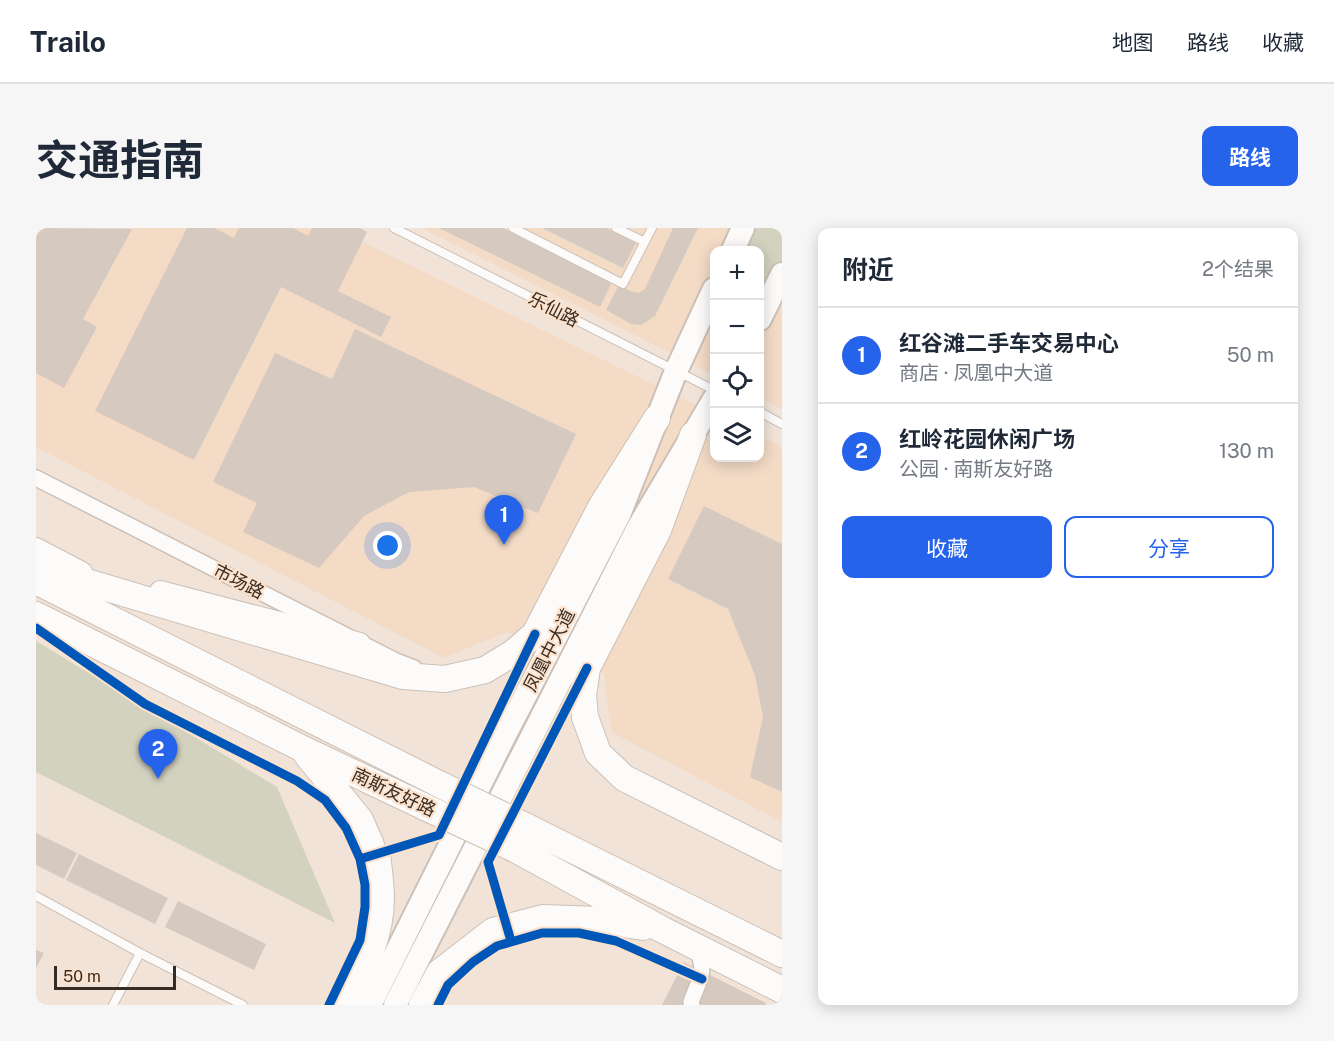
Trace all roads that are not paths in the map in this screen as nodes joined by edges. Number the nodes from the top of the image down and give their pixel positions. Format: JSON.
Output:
{"nodes":[{"id":1,"x":396,"y":228,"type":"edge"},
{"id":2,"x":513,"y":228,"type":"edge"},
{"id":3,"x":616,"y":228,"type":"edge"},
{"id":4,"x":652,"y":228,"type":"edge"},
{"id":5,"x":743,"y":228,"type":"edge"},
{"id":6,"x":645,"y":242,"type":"junction"},
{"id":7,"x":734,"y":246,"type":"edge"},
{"id":8,"x":782,"y":274,"type":"edge"},
{"id":9,"x":710,"y":298,"type":"edge"},
{"id":10,"x":764,"y":309,"type":"edge"},
{"id":11,"x":676,"y":371,"type":"junction"},
{"id":12,"x":710,"y":388,"type":"edge"},
{"id":13,"x":710,"y":406,"type":"edge"},
{"id":14,"x":764,"y":415,"type":"edge"},
{"id":15,"x":657,"y":418,"type":"junction"},
{"id":16,"x":782,"y":424,"type":"edge"},
{"id":17,"x":693,"y":435,"type":"junction"},
{"id":18,"x":36,"y":478,"type":"edge"},
{"id":19,"x":36,"y":548,"type":"edge"},
{"id":20,"x":36,"y":567,"type":"edge"},
{"id":21,"x":36,"y":581,"type":"edge"},
{"id":22,"x":36,"y":615,"type":"edge"},
{"id":23,"x":360,"y":643,"type":"junction"},
{"id":24,"x":445,"y":679,"type":"junction"},
{"id":25,"x":301,"y":748,"type":"junction"},
{"id":26,"x":782,"y":857,"type":"edge"},
{"id":27,"x":36,"y":896,"type":"edge"},
{"id":28,"x":661,"y":929,"type":"junction"},
{"id":29,"x":696,"y":947,"type":"junction"},
{"id":30,"x":140,"y":953,"type":"junction"},
{"id":31,"x":782,"y":954,"type":"edge"},
{"id":32,"x":782,"y":990,"type":"edge"},
{"id":33,"x":113,"y":1005,"type":"edge"},
{"id":34,"x":243,"y":1005,"type":"edge"},
{"id":35,"x":346,"y":1005,"type":"edge"},
{"id":36,"x":370,"y":1005,"type":"edge"},
{"id":37,"x":395,"y":1005,"type":"edge"},
{"id":38,"x":422,"y":1005,"type":"edge"},
{"id":39,"x":692,"y":1005,"type":"edge"}],
"edges":[{"from":1,"to":11,"type":"lane","name":"乐仙路"},
{"from":2,"to":6,"type":"lane"},
{"from":3,"to":6,"type":"lane"},
{"from":4,"to":6,"type":"lane"},
{"from":5,"to":7,"type":"main road"},
{"from":8,"to":10,"type":"main road"},
{"from":9,"to":11,"type":"main road","name":"凤凰中大道"},
{"from":11,"to":12,"type":"lane","name":"乐仙路"},
{"from":11,"to":15,"type":"main road","name":"凤凰中大道"},
{"from":13,"to":17,"type":"main road","name":"凤凰中大道"},
{"from":14,"to":16,"type":"lane"},
{"from":15,"to":24,"type":"highway"},
{"from":15,"to":36,"type":"main road","name":"凤凰中大道"},
{"from":17,"to":26,"type":"highway"},
{"from":17,"to":37,"type":"main road","name":"凤凰中大道"},
{"from":18,"to":23,"type":"street","name":"市场路"},
{"from":19,"to":23,"type":"street"},
{"from":20,"to":24,"type":"highway"},
{"from":21,"to":31,"type":"highway","name":"南斯友好路","bridge":true},
{"from":22,"to":25,"type":"highway","name":"南斯友好路"},
{"from":23,"to":24,"type":"street","name":"市场路"},
{"from":25,"to":28,"type":"highway","name":"南斯友好路","bridge":true},
{"from":25,"to":35,"type":"highway"},
{"from":27,"to":30,"type":"lane"},
{"from":28,"to":29,"type":"highway","name":"南斯友好路"},
{"from":28,"to":38,"type":"highway"},
{"from":29,"to":32,"type":"highway","name":"南斯友好路"},
{"from":29,"to":39,"type":"street"},
{"from":30,"to":33,"type":"lane"},
{"from":30,"to":34,"type":"lane"}]}
